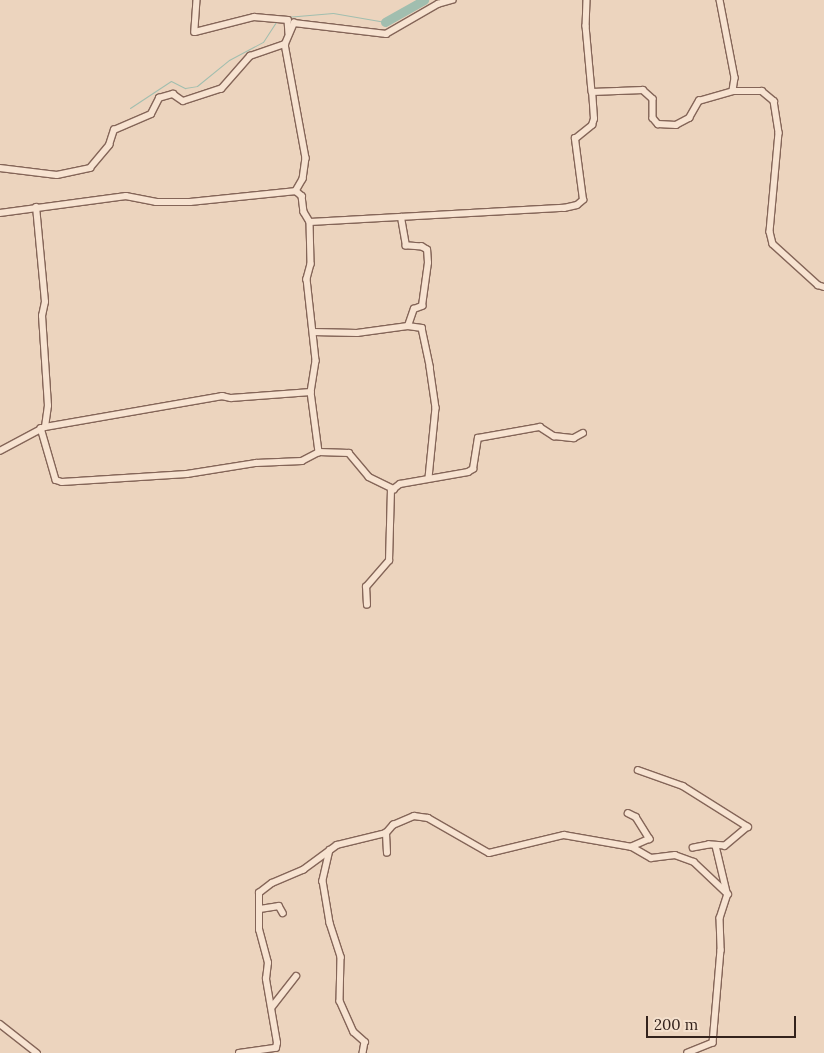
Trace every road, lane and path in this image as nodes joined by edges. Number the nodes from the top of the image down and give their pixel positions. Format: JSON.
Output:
{"nodes":[{"id":1,"x":197,"y":0,"type":"edge"},
{"id":2,"x":452,"y":0,"type":"edge"},
{"id":3,"x":587,"y":0,"type":"edge"},
{"id":4,"x":720,"y":0,"type":"edge"},
{"id":5,"x":289,"y":34,"type":"junction"},
{"id":6,"x":285,"y":44,"type":"junction"},
{"id":7,"x":733,"y":91,"type":"junction"},
{"id":8,"x":592,"y":92,"type":"junction"},
{"id":9,"x":0,"y":168,"type":"edge"},
{"id":10,"x":296,"y":190,"type":"junction"},
{"id":11,"x":36,"y":207,"type":"junction"},
{"id":12,"x":0,"y":213,"type":"edge"},
{"id":13,"x":401,"y":216,"type":"junction"},
{"id":14,"x":310,"y":222,"type":"junction"},
{"id":15,"x":824,"y":287,"type":"edge"},
{"id":16,"x":408,"y":326,"type":"junction"},
{"id":17,"x":313,"y":332,"type":"junction"},
{"id":18,"x":311,"y":392,"type":"junction"},
{"id":19,"x":43,"y":427,"type":"junction"},
{"id":20,"x":582,"y":433,"type":"dead end"},
{"id":21,"x":0,"y":452,"type":"edge"},
{"id":22,"x":319,"y":452,"type":"junction"},
{"id":23,"x":429,"y":478,"type":"junction"},
{"id":24,"x":394,"y":489,"type":"junction"},
{"id":25,"x":367,"y":605,"type":"dead end"},
{"id":26,"x":638,"y":770,"type":"dead end"},
{"id":27,"x":628,"y":813,"type":"dead end"},
{"id":28,"x":386,"y":833,"type":"junction"},
{"id":29,"x":716,"y":846,"type":"junction"},
{"id":30,"x":632,"y":847,"type":"junction"},
{"id":31,"x":693,"y":848,"type":"dead end"},
{"id":32,"x":330,"y":850,"type":"junction"},
{"id":33,"x":387,"y":853,"type":"dead end"},
{"id":34,"x":728,"y":894,"type":"junction"},
{"id":35,"x":260,"y":909,"type":"junction"},
{"id":36,"x":283,"y":913,"type":"dead end"},
{"id":37,"x":296,"y":976,"type":"dead end"},
{"id":38,"x":272,"y":1007,"type":"junction"},
{"id":39,"x":0,"y":1024,"type":"edge"},
{"id":40,"x":37,"y":1053,"type":"edge"},
{"id":41,"x":239,"y":1053,"type":"edge"},
{"id":42,"x":363,"y":1053,"type":"edge"},
{"id":43,"x":688,"y":1053,"type":"edge"}],
"edges":[{"from":1,"to":5,"type":"street"},
{"from":2,"to":5,"type":"street"},
{"from":3,"to":8,"type":"street"},
{"from":4,"to":7,"type":"street"},
{"from":5,"to":6,"type":"street"},
{"from":6,"to":9,"type":"street"},
{"from":6,"to":10,"type":"street"},
{"from":7,"to":8,"type":"street"},
{"from":7,"to":15,"type":"street"},
{"from":8,"to":13,"type":"street"},
{"from":10,"to":11,"type":"street"},
{"from":10,"to":14,"type":"street"},
{"from":11,"to":12,"type":"street"},
{"from":11,"to":19,"type":"street"},
{"from":13,"to":14,"type":"street"},
{"from":13,"to":16,"type":"street"},
{"from":14,"to":17,"type":"street"},
{"from":16,"to":17,"type":"street"},
{"from":16,"to":23,"type":"street"},
{"from":17,"to":18,"type":"street"},
{"from":18,"to":19,"type":"street"},
{"from":18,"to":22,"type":"street"},
{"from":19,"to":21,"type":"street"},
{"from":19,"to":22,"type":"street"},
{"from":20,"to":23,"type":"street"},
{"from":22,"to":24,"type":"street"},
{"from":23,"to":24,"type":"street"},
{"from":24,"to":25,"type":"street"},
{"from":26,"to":29,"type":"street"},
{"from":27,"to":30,"type":"street"},
{"from":28,"to":30,"type":"street"},
{"from":28,"to":32,"type":"street"},
{"from":28,"to":33,"type":"street"},
{"from":29,"to":31,"type":"street"},
{"from":29,"to":34,"type":"street"},
{"from":30,"to":34,"type":"street"},
{"from":32,"to":35,"type":"street"},
{"from":32,"to":42,"type":"street"},
{"from":34,"to":43,"type":"street"},
{"from":35,"to":36,"type":"street"},
{"from":35,"to":38,"type":"street"},
{"from":37,"to":38,"type":"street"},
{"from":38,"to":41,"type":"street"},
{"from":39,"to":40,"type":"street"}]}
